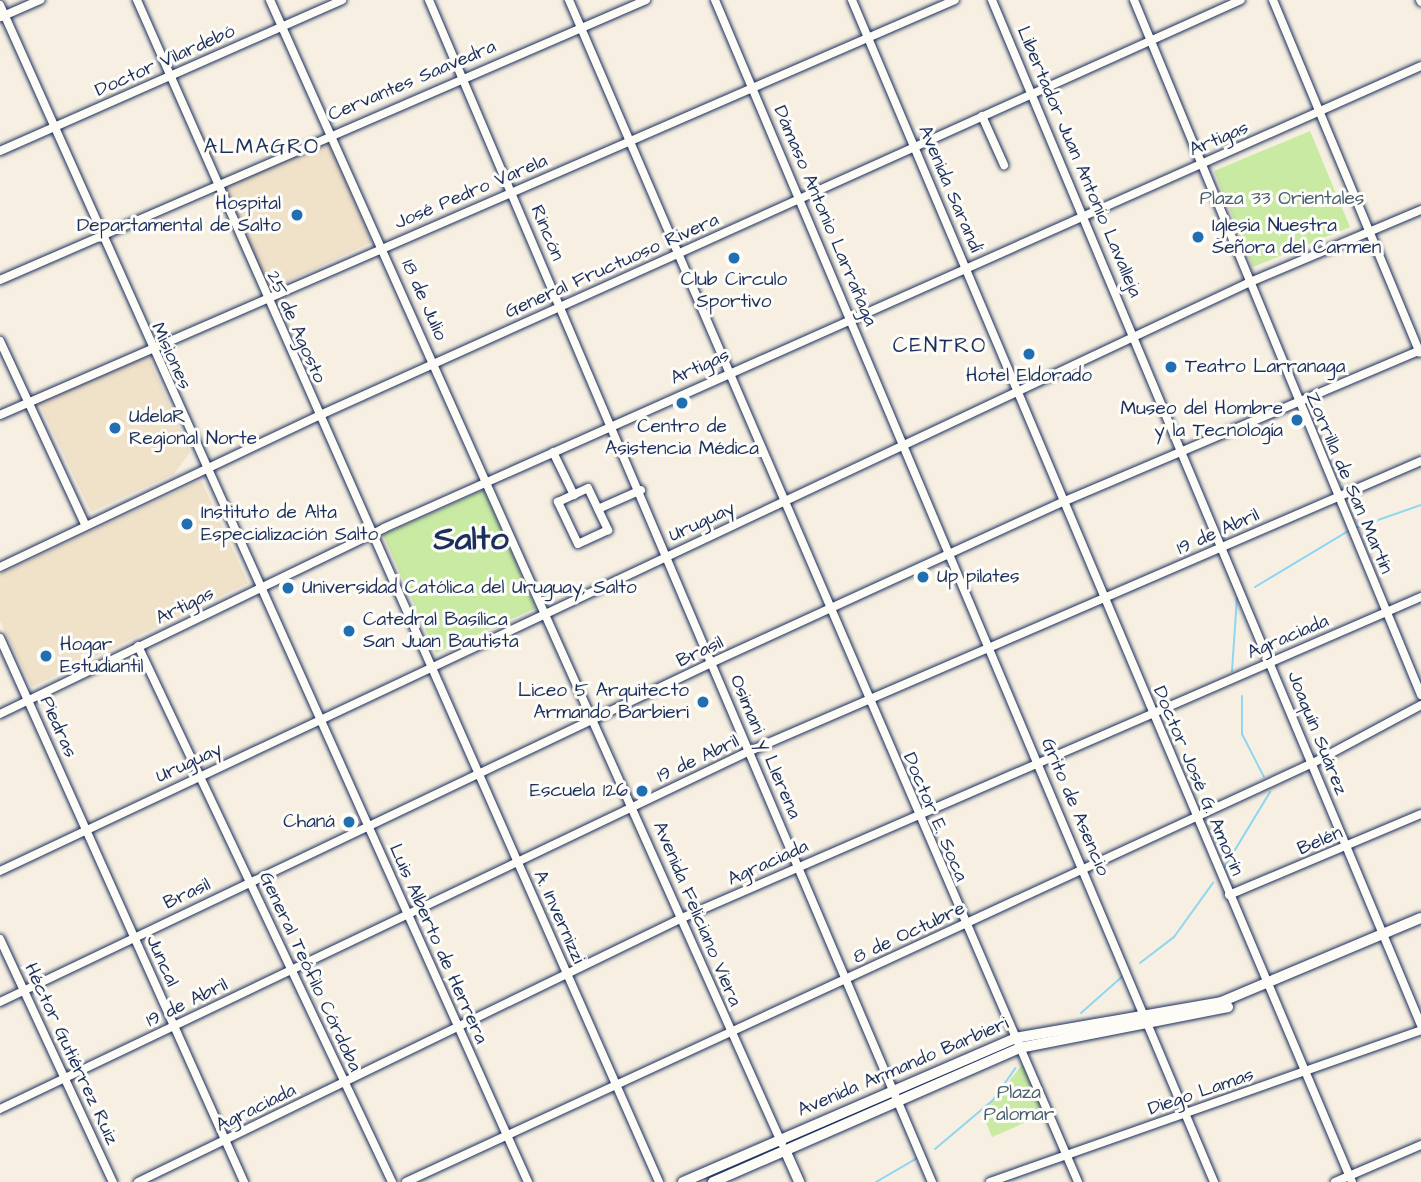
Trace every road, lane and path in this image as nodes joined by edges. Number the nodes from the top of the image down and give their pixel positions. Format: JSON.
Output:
{"nodes":[{"id":1,"x":40,"y":0,"type":"edge"},
{"id":2,"x":137,"y":0,"type":"edge"},
{"id":3,"x":270,"y":0,"type":"edge"},
{"id":4,"x":342,"y":0,"type":"edge"},
{"id":5,"x":429,"y":0,"type":"edge"},
{"id":6,"x":569,"y":0,"type":"edge"},
{"id":7,"x":646,"y":0,"type":"edge"},
{"id":8,"x":715,"y":0,"type":"edge"},
{"id":9,"x":852,"y":0,"type":"edge"},
{"id":10,"x":955,"y":0,"type":"edge"},
{"id":11,"x":992,"y":0,"type":"edge"},
{"id":12,"x":1134,"y":0,"type":"edge"},
{"id":13,"x":1241,"y":0,"type":"edge"},
{"id":14,"x":1273,"y":0,"type":"edge"},
{"id":15,"x":0,"y":5,"type":"edge"},
{"id":16,"x":2,"y":16,"type":"edge"},
{"id":17,"x":283,"y":27,"type":"junction"},
{"id":18,"x":581,"y":27,"type":"junction"},
{"id":19,"x":868,"y":39,"type":"junction"},
{"id":20,"x":1151,"y":41,"type":"junction"},
{"id":21,"x":1421,"y":66,"type":"edge"},
{"id":22,"x":170,"y":75,"type":"junction"},
{"id":23,"x":462,"y":77,"type":"junction"},
{"id":24,"x":754,"y":88,"type":"junction"},
{"id":25,"x":1032,"y":94,"type":"junction"},
{"id":26,"x":1319,"y":113,"type":"junction"},
{"id":27,"x":982,"y":116,"type":"junction"},
{"id":28,"x":52,"y":128,"type":"junction"},
{"id":29,"x":331,"y":133,"type":"junction"},
{"id":30,"x":631,"y":140,"type":"junction"},
{"id":31,"x":915,"y":147,"type":"junction"},
{"id":32,"x":0,"y":151,"type":"edge"},
{"id":33,"x":1200,"y":164,"type":"junction"},
{"id":34,"x":1004,"y":165,"type":"dead end"},
{"id":35,"x":216,"y":184,"type":"junction"},
{"id":36,"x":512,"y":192,"type":"junction"},
{"id":37,"x":800,"y":198,"type":"junction"},
{"id":38,"x":1421,"y":210,"type":"edge"},
{"id":39,"x":1085,"y":215,"type":"junction"},
{"id":40,"x":1369,"y":232,"type":"junction"},
{"id":41,"x":99,"y":236,"type":"junction"},
{"id":42,"x":383,"y":247,"type":"junction"},
{"id":43,"x":678,"y":254,"type":"junction"},
{"id":44,"x":967,"y":268,"type":"junction"},
{"id":45,"x":0,"y":280,"type":"edge"},
{"id":46,"x":1248,"y":283,"type":"junction"},
{"id":47,"x":266,"y":298,"type":"junction"},
{"id":48,"x":561,"y":306,"type":"junction"},
{"id":49,"x":852,"y":318,"type":"junction"},
{"id":50,"x":1136,"y":336,"type":"junction"},
{"id":51,"x":0,"y":341,"type":"edge"},
{"id":52,"x":149,"y":349,"type":"junction"},
{"id":53,"x":1420,"y":351,"type":"edge"},
{"id":54,"x":435,"y":363,"type":"junction"},
{"id":55,"x":729,"y":372,"type":"junction"},
{"id":56,"x":1019,"y":391,"type":"junction"},
{"id":57,"x":1297,"y":400,"type":"junction"},
{"id":58,"x":29,"y":402,"type":"junction"},
{"id":59,"x":0,"y":415,"type":"edge"},
{"id":60,"x":318,"y":416,"type":"junction"},
{"id":61,"x":612,"y":424,"type":"junction"},
{"id":62,"x":904,"y":445,"type":"junction"},
{"id":63,"x":1182,"y":449,"type":"junction"},
{"id":64,"x":553,"y":452,"type":"junction"},
{"id":65,"x":1421,"y":461,"type":"edge"},
{"id":66,"x":207,"y":468,"type":"junction"},
{"id":67,"x":489,"y":481,"type":"junction"},
{"id":68,"x":641,"y":490,"type":"junction"},
{"id":69,"x":574,"y":495,"type":"junction"},
{"id":70,"x":1338,"y":496,"type":"junction"},
{"id":71,"x":785,"y":501,"type":"junction"},
{"id":72,"x":1065,"y":501,"type":"junction"},
{"id":73,"x":598,"y":509,"type":"junction"},
{"id":74,"x":85,"y":524,"type":"junction"},
{"id":75,"x":373,"y":533,"type":"junction"},
{"id":76,"x":1224,"y":547,"type":"junction"},
{"id":77,"x":669,"y":555,"type":"junction"},
{"id":78,"x":950,"y":555,"type":"junction"},
{"id":79,"x":0,"y":567,"type":"edge"},
{"id":80,"x":260,"y":587,"type":"junction"},
{"id":81,"x":1421,"y":597,"type":"edge"},
{"id":82,"x":1103,"y":600,"type":"junction"},
{"id":83,"x":832,"y":610,"type":"junction"},
{"id":84,"x":1387,"y":611,"type":"junction"},
{"id":85,"x":549,"y":612,"type":"junction"},
{"id":86,"x":0,"y":638,"type":"edge"},
{"id":87,"x":138,"y":646,"type":"junction"},
{"id":88,"x":990,"y":649,"type":"junction"},
{"id":89,"x":1270,"y":661,"type":"junction"},
{"id":90,"x":713,"y":662,"type":"junction"},
{"id":91,"x":431,"y":665,"type":"junction"},
{"id":92,"x":1421,"y":695,"type":"edge"},
{"id":93,"x":29,"y":700,"type":"junction"},
{"id":94,"x":869,"y":702,"type":"junction"},
{"id":95,"x":1421,"y":705,"type":"edge"},
{"id":96,"x":1151,"y":711,"type":"junction"},
{"id":97,"x":0,"y":714,"type":"edge"},
{"id":98,"x":319,"y":718,"type":"junction"},
{"id":99,"x":595,"y":720,"type":"junction"},
{"id":100,"x":750,"y":751,"type":"junction"},
{"id":101,"x":1038,"y":762,"type":"junction"},
{"id":102,"x":1312,"y":763,"type":"junction"},
{"id":103,"x":201,"y":774,"type":"junction"},
{"id":104,"x":478,"y":774,"type":"junction"},
{"id":105,"x":634,"y":806,"type":"junction"},
{"id":106,"x":1421,"y":814,"type":"edge"},
{"id":107,"x":917,"y":815,"type":"junction"},
{"id":108,"x":1196,"y":818,"type":"junction"},
{"id":109,"x":367,"y":825,"type":"junction"},
{"id":110,"x":86,"y":829,"type":"junction"},
{"id":111,"x":1347,"y":847,"type":"junction"},
{"id":112,"x":517,"y":862,"type":"junction"},
{"id":113,"x":799,"y":867,"type":"junction"},
{"id":114,"x":1085,"y":869,"type":"junction"},
{"id":115,"x":0,"y":871,"type":"edge"},
{"id":116,"x":251,"y":881,"type":"junction"},
{"id":117,"x":1230,"y":895,"type":"junction"},
{"id":118,"x":408,"y":916,"type":"junction"},
{"id":119,"x":682,"y":918,"type":"junction"},
{"id":120,"x":1421,"y":918,"type":"edge"},
{"id":121,"x":964,"y":925,"type":"junction"},
{"id":122,"x":1421,"y":925,"type":"edge"},
{"id":123,"x":134,"y":936,"type":"junction"},
{"id":124,"x":1384,"y":937,"type":"junction"},
{"id":125,"x":0,"y":939,"type":"edge"},
{"id":126,"x":293,"y":970,"type":"junction"},
{"id":127,"x":567,"y":973,"type":"junction"},
{"id":128,"x":845,"y":980,"type":"junction"},
{"id":129,"x":1269,"y":987,"type":"junction"},
{"id":130,"x":24,"y":990,"type":"junction"},
{"id":131,"x":0,"y":1002,"type":"edge"},
{"id":132,"x":1147,"y":1020,"type":"junction"},
{"id":133,"x":174,"y":1026,"type":"junction"},
{"id":134,"x":458,"y":1028,"type":"junction"},
{"id":135,"x":1421,"y":1028,"type":"edge"},
{"id":136,"x":729,"y":1030,"type":"junction"},
{"id":137,"x":1017,"y":1043,"type":"junction"},
{"id":138,"x":1306,"y":1074,"type":"junction"},
{"id":139,"x":64,"y":1080,"type":"junction"},
{"id":140,"x":615,"y":1082,"type":"junction"},
{"id":141,"x":344,"y":1083,"type":"junction"},
{"id":142,"x":895,"y":1095,"type":"junction"},
{"id":143,"x":0,"y":1109,"type":"edge"},
{"id":144,"x":1186,"y":1114,"type":"junction"},
{"id":145,"x":507,"y":1136,"type":"junction"},
{"id":146,"x":779,"y":1139,"type":"junction"},
{"id":147,"x":225,"y":1140,"type":"junction"},
{"id":148,"x":1421,"y":1146,"type":"edge"},
{"id":149,"x":785,"y":1150,"type":"junction"},
{"id":150,"x":1066,"y":1154,"type":"junction"},
{"id":151,"x":1350,"y":1179,"type":"edge"},
{"id":152,"x":113,"y":1182,"type":"edge"},
{"id":153,"x":138,"y":1182,"type":"edge"},
{"id":154,"x":244,"y":1182,"type":"edge"},
{"id":155,"x":392,"y":1182,"type":"edge"},
{"id":156,"x":406,"y":1182,"type":"edge"},
{"id":157,"x":528,"y":1182,"type":"edge"},
{"id":158,"x":659,"y":1182,"type":"edge"},
{"id":159,"x":683,"y":1182,"type":"edge"},
{"id":160,"x":713,"y":1182,"type":"edge"},
{"id":161,"x":799,"y":1182,"type":"edge"},
{"id":162,"x":932,"y":1182,"type":"edge"},
{"id":163,"x":990,"y":1182,"type":"edge"},
{"id":164,"x":1078,"y":1182,"type":"edge"},
{"id":165,"x":1214,"y":1182,"type":"edge"},
{"id":166,"x":1335,"y":1182,"type":"edge"}],
"edges":[{"from":1,"to":16,"type":"street"},
{"from":2,"to":22,"type":"street","name":"25 de Agosto"},
{"from":3,"to":17,"type":"street","name":"18 de Julio"},
{"from":4,"to":17,"type":"street","name":"Doctor Vilardebó"},
{"from":5,"to":23,"type":"street","name":"Rincón"},
{"from":6,"to":18,"type":"street","name":"Doctor E. Soca"},
{"from":7,"to":18,"type":"street","name":"Cervantes Saavedra"},
{"from":8,"to":24,"type":"street","name":"Dámaso Antonio Larrañaga"},
{"from":9,"to":19,"type":"street","name":"Avenida Sarandí"},
{"from":10,"to":19,"type":"street","name":"José Pedro Varela"},
{"from":11,"to":25,"type":"street","name":"Libertador Juan Antonio Lavalleja"},
{"from":12,"to":20,"type":"street","name":"Zorrilla de San Martín"},
{"from":13,"to":20,"type":"street","name":"General Fructuoso Rivera"},
{"from":14,"to":26,"type":"street"},
{"from":15,"to":16,"type":"street","name":"Misiones"},
{"from":16,"to":28,"type":"street","name":"Misiones"},
{"from":17,"to":22,"type":"street","name":"Doctor Vilardebó"},
{"from":17,"to":29,"type":"street","name":"18 de Julio"},
{"from":18,"to":23,"type":"street","name":"Cervantes Saavedra"},
{"from":18,"to":30,"type":"street","name":"Doctor E. Soca"},
{"from":19,"to":24,"type":"street","name":"José Pedro Varela"},
{"from":19,"to":31,"type":"street","name":"Avenida Sarandí"},
{"from":20,"to":25,"type":"street","name":"General Fructuoso Rivera"},
{"from":20,"to":33,"type":"street","name":"Zorrilla de San Martín"},
{"from":21,"to":26,"type":"street","name":"Artigas"},
{"from":22,"to":28,"type":"street","name":"Doctor Vilardebó"},
{"from":22,"to":35,"type":"street","name":"25 de Agosto"},
{"from":23,"to":29,"type":"street","name":"Cervantes Saavedra"},
{"from":23,"to":36,"type":"street","name":"Rincón"},
{"from":24,"to":30,"type":"street","name":"José Pedro Varela"},
{"from":24,"to":37,"type":"street","name":"Dámaso Antonio Larrañaga"},
{"from":25,"to":27,"type":"street","name":"General Fructuoso Rivera"},
{"from":25,"to":39,"type":"street","name":"Libertador Juan Antonio Lavalleja"},
{"from":26,"to":33,"type":"street","name":"Artigas"},
{"from":26,"to":40,"type":"street"},
{"from":27,"to":31,"type":"street","name":"General Fructuoso Rivera"},
{"from":27,"to":34,"type":"street"},
{"from":28,"to":32,"type":"street","name":"Doctor Vilardebó"},
{"from":28,"to":41,"type":"street","name":"Misiones"},
{"from":29,"to":35,"type":"street","name":"Cervantes Saavedra"},
{"from":29,"to":42,"type":"street","name":"18 de Julio"},
{"from":30,"to":36,"type":"street","name":"José Pedro Varela"},
{"from":30,"to":43,"type":"street","name":"Doctor E. Soca"},
{"from":31,"to":37,"type":"street","name":"General Fructuoso Rivera"},
{"from":31,"to":44,"type":"street","name":"Avenida Sarandí"},
{"from":33,"to":39,"type":"street","name":"Artigas"},
{"from":33,"to":46,"type":"street","name":"Zorrilla de San Martín"},
{"from":35,"to":41,"type":"street","name":"Cervantes Saavedra"},
{"from":35,"to":47,"type":"street","name":"25 de Agosto"},
{"from":36,"to":42,"type":"street","name":"José Pedro Varela"},
{"from":36,"to":48,"type":"street","name":"Rincón"},
{"from":37,"to":43,"type":"street","name":"General Fructuoso Rivera"},
{"from":37,"to":49,"type":"street","name":"Dámaso Antonio Larrañaga"},
{"from":38,"to":40,"type":"street","name":"Uruguay"},
{"from":39,"to":44,"type":"street","name":"Artigas"},
{"from":39,"to":50,"type":"street","name":"Libertador Juan Antonio Lavalleja"},
{"from":40,"to":46,"type":"street","name":"Uruguay"},
{"from":40,"to":53,"type":"street"},
{"from":41,"to":45,"type":"street","name":"Cervantes Saavedra"},
{"from":41,"to":52,"type":"street","name":"Misiones"},
{"from":42,"to":47,"type":"street","name":"José Pedro Varela"},
{"from":42,"to":54,"type":"street","name":"18 de Julio"},
{"from":43,"to":48,"type":"street","name":"General Fructuoso Rivera"},
{"from":43,"to":55,"type":"street","name":"Doctor E. Soca"},
{"from":44,"to":49,"type":"street","name":"Artigas"},
{"from":44,"to":56,"type":"street","name":"Avenida Sarandí"},
{"from":46,"to":50,"type":"street","name":"Uruguay"},
{"from":46,"to":57,"type":"street","name":"Zorrilla de San Martín"},
{"from":47,"to":52,"type":"street","name":"José Pedro Varela"},
{"from":47,"to":60,"type":"street","name":"25 de Agosto"},
{"from":48,"to":54,"type":"street","name":"General Fructuoso Rivera"},
{"from":48,"to":61,"type":"street","name":"Rincón"},
{"from":49,"to":55,"type":"street","name":"Artigas"},
{"from":49,"to":62,"type":"street","name":"Dámaso Antonio Larrañaga"},
{"from":50,"to":56,"type":"street","name":"Uruguay"},
{"from":50,"to":63,"type":"street","name":"Joaquín Suárez"},
{"from":51,"to":58,"type":"street"},
{"from":52,"to":58,"type":"street","name":"José Pedro Varela"},
{"from":52,"to":66,"type":"street","name":"Misiones"},
{"from":53,"to":57,"type":"street","name":"Brasil"},
{"from":54,"to":60,"type":"street","name":"General Fructuoso Rivera"},
{"from":54,"to":67,"type":"street","name":"18 de Julio"},
{"from":55,"to":61,"type":"street","name":"Artigas"},
{"from":55,"to":71,"type":"street","name":"Doctor E. Soca"},
{"from":56,"to":62,"type":"street","name":"Uruguay"},
{"from":56,"to":72,"type":"street","name":"Doctor José G. Amorín"},
{"from":57,"to":63,"type":"street","name":"Brasil"},
{"from":57,"to":70,"type":"street","name":"Zorrilla de San Martín"},
{"from":58,"to":59,"type":"street","name":"José Pedro Varela"},
{"from":58,"to":74,"type":"street"},
{"from":60,"to":66,"type":"street","name":"General Fructuoso Rivera"},
{"from":60,"to":75,"type":"street","name":"25 de Agosto"},
{"from":61,"to":64,"type":"street","name":"Artigas"},
{"from":61,"to":68,"type":"street","name":"Rincón"},
{"from":62,"to":71,"type":"street","name":"Uruguay"},
{"from":62,"to":78,"type":"street","name":"Grito de Asencio"},
{"from":63,"to":72,"type":"street","name":"Brasil"},
{"from":63,"to":76,"type":"street","name":"Joaquín Suárez"},
{"from":64,"to":67,"type":"street","name":"Artigas"},
{"from":64,"to":69,"type":"street"},
{"from":65,"to":70,"type":"street","name":"19 de Abril"},
{"from":66,"to":74,"type":"street","name":"General Fructuoso Rivera"},
{"from":66,"to":80,"type":"street","name":"Misiones"},
{"from":67,"to":75,"type":"street","name":"Artigas"},
{"from":67,"to":85,"type":"street","name":"18 de Julio"},
{"from":68,"to":73,"type":"street"},
{"from":68,"to":77,"type":"street","name":"Rincón"},
{"from":69,"to":73,"type":"street"},
{"from":69,"to":73,"type":"street"},
{"from":70,"to":76,"type":"street","name":"19 de Abril"},
{"from":70,"to":84,"type":"street","name":"Zorrilla de San Martín"},
{"from":71,"to":77,"type":"street","name":"Uruguay"},
{"from":71,"to":83,"type":"street","name":"Doctor E. Soca"},
{"from":72,"to":78,"type":"street","name":"Brasil"},
{"from":72,"to":82,"type":"street","name":"Doctor José G. Amorín"},
{"from":74,"to":79,"type":"street","name":"General Fructuoso Rivera"},
{"from":75,"to":80,"type":"street","name":"Artigas"},
{"from":75,"to":91,"type":"street","name":"25 de Agosto"},
{"from":76,"to":82,"type":"street","name":"19 de Abril"},
{"from":76,"to":89,"type":"street","name":"Joaquín Suárez"},
{"from":77,"to":85,"type":"street","name":"Uruguay"},
{"from":77,"to":90,"type":"street","name":"Osimani y Llerena"},
{"from":78,"to":83,"type":"street","name":"Brasil"},
{"from":78,"to":88,"type":"street","name":"Grito de Asencio"},
{"from":80,"to":87,"type":"street","name":"Artigas"},
{"from":80,"to":98,"type":"street","name":"Misiones"},
{"from":81,"to":84,"type":"street","name":"Agraciada"},
{"from":82,"to":88,"type":"street","name":"19 de Abril"},
{"from":82,"to":96,"type":"street","name":"Doctor José G. Amorín"},
{"from":83,"to":90,"type":"street","name":"Brasil"},
{"from":83,"to":94,"type":"street","name":"Doctor E. Soca"},
{"from":84,"to":89,"type":"street","name":"Agraciada"},
{"from":84,"to":92,"type":"street","name":"Zorrilla de San Martín"},
{"from":85,"to":91,"type":"street","name":"Uruguay"},
{"from":85,"to":99,"type":"street","name":"Avenida Feliciano Viera"},
{"from":86,"to":93,"type":"street","name":"Piedras"},
{"from":87,"to":93,"type":"street","name":"Artigas"},
{"from":87,"to":103,"type":"street","name":"General Teófilo Córdoba"},
{"from":88,"to":94,"type":"street","name":"19 de Abril"},
{"from":88,"to":101,"type":"street","name":"Grito de Asencio"},
{"from":89,"to":96,"type":"street","name":"Agraciada"},
{"from":89,"to":102,"type":"street","name":"Joaquín Suárez"},
{"from":90,"to":99,"type":"street","name":"Brasil"},
{"from":90,"to":100,"type":"street","name":"Osimani y Llerena"},
{"from":91,"to":98,"type":"street","name":"Uruguay"},
{"from":91,"to":104,"type":"street","name":"A. Invernizzi"},
{"from":93,"to":97,"type":"street","name":"Artigas"},
{"from":93,"to":110,"type":"street","name":"Piedras"},
{"from":94,"to":100,"type":"street","name":"19 de Abril"},
{"from":94,"to":107,"type":"street","name":"Doctor E. Soca"},
{"from":95,"to":102,"type":"street","name":"8 de Octubre"},
{"from":96,"to":101,"type":"street","name":"Agraciada"},
{"from":96,"to":108,"type":"street","name":"Doctor José G. Amorín"},
{"from":98,"to":103,"type":"street","name":"Uruguay"},
{"from":98,"to":109,"type":"street","name":"Luis Alberto de Herrera"},
{"from":99,"to":104,"type":"street","name":"Brasil"},
{"from":99,"to":105,"type":"street","name":"Avenida Feliciano Viera"},
{"from":100,"to":105,"type":"street","name":"19 de Abril"},
{"from":100,"to":113,"type":"street","name":"Osimani y Llerena"},
{"from":101,"to":107,"type":"street","name":"Agraciada"},
{"from":101,"to":114,"type":"street","name":"Grito de Asencio"},
{"from":102,"to":108,"type":"street","name":"8 de Octubre"},
{"from":102,"to":111,"type":"street","name":"Joaquín Suárez"},
{"from":103,"to":110,"type":"street","name":"Uruguay"},
{"from":103,"to":116,"type":"street","name":"General Teófilo Córdoba"},
{"from":104,"to":109,"type":"street","name":"Brasil"},
{"from":104,"to":112,"type":"street","name":"A. Invernizzi"},
{"from":105,"to":112,"type":"street","name":"19 de Abril"},
{"from":105,"to":119,"type":"street","name":"Avenida Feliciano Viera"},
{"from":106,"to":111,"type":"street","name":"Belén"},
{"from":107,"to":113,"type":"street","name":"Agraciada"},
{"from":107,"to":121,"type":"street","name":"Doctor E. Soca"},
{"from":108,"to":114,"type":"street","name":"8 de Octubre"},
{"from":108,"to":117,"type":"street","name":"Doctor José G. Amorín"},
{"from":109,"to":116,"type":"street","name":"Brasil"},
{"from":109,"to":118,"type":"street","name":"Luis Alberto de Herrera"},
{"from":110,"to":115,"type":"street","name":"Uruguay"},
{"from":110,"to":123,"type":"street","name":"Juncal"},
{"from":111,"to":117,"type":"street","name":"Belén"},
{"from":111,"to":124,"type":"street","name":"Joaquín Suárez"},
{"from":112,"to":118,"type":"street","name":"19 de Abril"},
{"from":112,"to":127,"type":"street","name":"A. Invernizzi"},
{"from":113,"to":119,"type":"street","name":"Agraciada"},
{"from":113,"to":128,"type":"street","name":"Osimani y Llerena"},
{"from":114,"to":121,"type":"street","name":"8 de Octubre"},
{"from":114,"to":132,"type":"street","name":"Grito de Asencio"},
{"from":116,"to":123,"type":"street","name":"Brasil"},
{"from":116,"to":126,"type":"street","name":"General Teófilo Córdoba"},
{"from":117,"to":129,"type":"street","name":"Doctor José G. Amorín"},
{"from":118,"to":126,"type":"street","name":"19 de Abril"},
{"from":118,"to":134,"type":"street","name":"Luis Alberto de Herrera"},
{"from":119,"to":127,"type":"street","name":"Agraciada"},
{"from":119,"to":136,"type":"street","name":"Avenida Feliciano Viera"},
{"from":120,"to":124,"type":"street","name":"Avenida Armando Barbieri"},
{"from":121,"to":128,"type":"street","name":"8 de Octubre"},
{"from":121,"to":137,"type":"street","name":"Doctor E. Soca"},
{"from":122,"to":124,"type":"street","name":"Avenida Armando Barbieri"},
{"from":123,"to":130,"type":"street","name":"Brasil"},
{"from":123,"to":133,"type":"street","name":"Juncal"},
{"from":124,"to":129,"type":"street","name":"Avenida Armando Barbieri"},
{"from":124,"to":135,"type":"street","name":"Joaquín Suárez"},
{"from":125,"to":130,"type":"street","name":"Héctor Gutiérrez Ruiz"},
{"from":126,"to":133,"type":"street","name":"19 de Abril"},
{"from":126,"to":141,"type":"street","name":"General Teófilo Córdoba"},
{"from":127,"to":134,"type":"street","name":"Agraciada"},
{"from":127,"to":140,"type":"street","name":"A. Invernizzi"},
{"from":128,"to":136,"type":"street","name":"8 de Octubre"},
{"from":128,"to":142,"type":"street","name":"Osimani y Llerena"},
{"from":129,"to":132,"type":"street","name":"Avenida Armando Barbieri"},
{"from":129,"to":138,"type":"street","name":"Doctor José G. Amorín"},
{"from":130,"to":131,"type":"street","name":"Brasil"},
{"from":130,"to":139,"type":"street","name":"Héctor Gutiérrez Ruiz"},
{"from":132,"to":137,"type":"street","name":"Avenida Armando Barbieri"},
{"from":132,"to":144,"type":"street","name":"Grito de Asencio"},
{"from":133,"to":139,"type":"street","name":"19 de Abril"},
{"from":133,"to":147,"type":"street","name":"Juncal"},
{"from":134,"to":141,"type":"street","name":"Agraciada"},
{"from":134,"to":145,"type":"street","name":"Luis Alberto de Herrera"},
{"from":135,"to":138,"type":"street","name":"Diego Lamas"},
{"from":136,"to":140,"type":"street","name":"8 de Octubre"},
{"from":136,"to":146,"type":"street","name":"Avenida Feliciano Viera"},
{"from":137,"to":142,"type":"street","name":"Avenida Armando Barbieri"},
{"from":137,"to":150,"type":"street","name":"Doctor E. Soca"},
{"from":138,"to":144,"type":"street","name":"Diego Lamas"},
{"from":138,"to":151,"type":"street","name":"Doctor José G. Amorín"},
{"from":139,"to":143,"type":"street","name":"19 de Abril"},
{"from":139,"to":152,"type":"street","name":"Héctor Gutiérrez Ruiz"},
{"from":140,"to":145,"type":"street","name":"8 de Octubre"},
{"from":140,"to":158,"type":"street","name":"A. Invernizzi"},
{"from":141,"to":147,"type":"street","name":"Agraciada"},
{"from":141,"to":155,"type":"street","name":"General Teófilo Córdoba"},
{"from":142,"to":146,"type":"street","name":"Avenida Armando Barbieri"},
{"from":142,"to":149,"type":"street","name":"Avenida Armando Barbieri"},
{"from":142,"to":162,"type":"street","name":"Osimani y Llerena"},
{"from":144,"to":150,"type":"street","name":"Diego Lamas"},
{"from":144,"to":165,"type":"street","name":"Grito de Asencio"},
{"from":145,"to":156,"type":"street","name":"8 de Octubre"},
{"from":145,"to":157,"type":"street","name":"Luis Alberto de Herrera"},
{"from":146,"to":149,"type":"street","name":"Avenida Feliciano Viera"},
{"from":146,"to":159,"type":"street","name":"Avenida Armando Barbieri"},
{"from":147,"to":153,"type":"street","name":"Agraciada"},
{"from":147,"to":154,"type":"street","name":"Juncal"},
{"from":148,"to":151,"type":"street"},
{"from":149,"to":160,"type":"street","name":"Avenida Armando Barbieri"},
{"from":149,"to":161,"type":"street"},
{"from":150,"to":163,"type":"street","name":"Diego Lamas"},
{"from":150,"to":164,"type":"street","name":"Doctor E. Soca"},
{"from":151,"to":166,"type":"street"}]}
